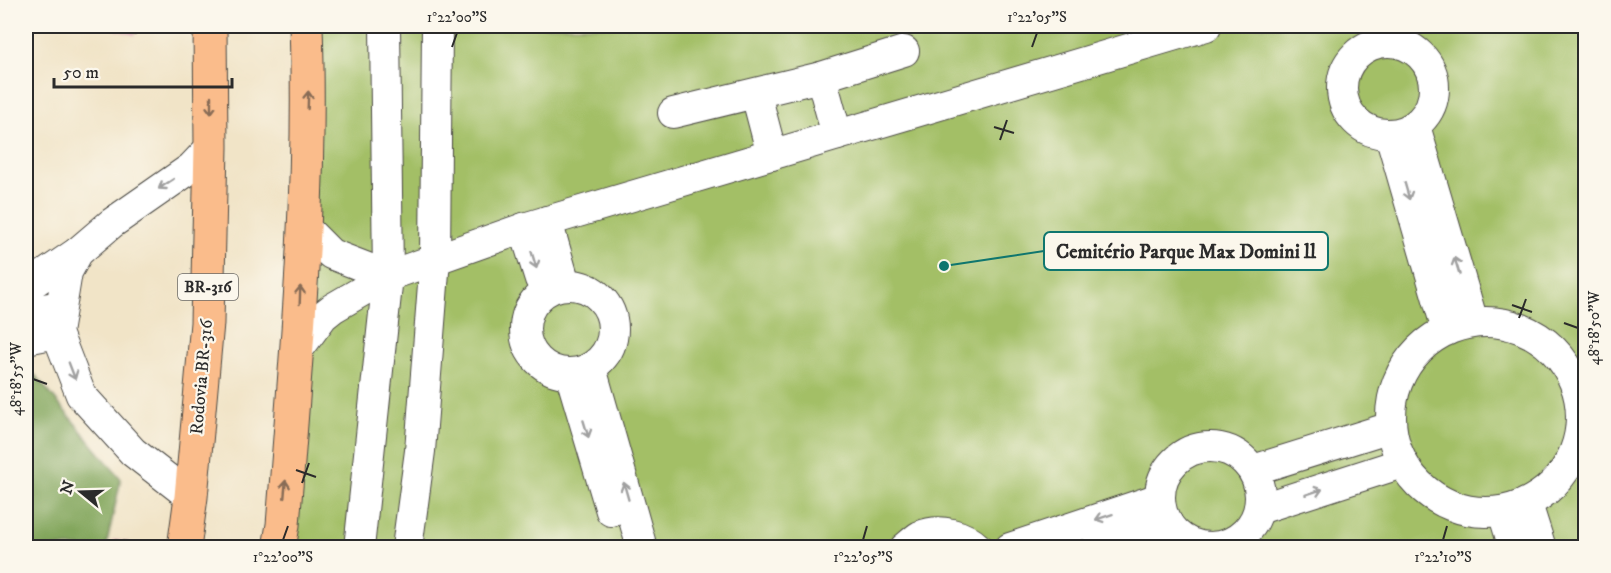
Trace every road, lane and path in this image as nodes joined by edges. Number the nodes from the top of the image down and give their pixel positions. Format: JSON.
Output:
{"nodes":[{"id":1,"x":210,"y":26,"type":"edge"},
{"id":2,"x":306,"y":26,"type":"edge"},
{"id":3,"x":385,"y":26,"type":"edge"},
{"id":4,"x":437,"y":26,"type":"edge"},
{"id":5,"x":1206,"y":26,"type":"edge"},
{"id":6,"x":1370,"y":36,"type":"edge"},
{"id":7,"x":904,"y":51,"type":"dead end"},
{"id":8,"x":821,"y":77,"type":"junction"},
{"id":9,"x":756,"y":94,"type":"junction"},
{"id":10,"x":673,"y":113,"type":"dead end"},
{"id":11,"x":1403,"y":130,"type":"junction"},
{"id":12,"x":837,"y":135,"type":"junction"},
{"id":13,"x":211,"y":147,"type":"junction"},
{"id":14,"x":772,"y":155,"type":"junction"},
{"id":15,"x":536,"y":225,"type":"junction"},
{"id":16,"x":303,"y":226,"type":"junction"},
{"id":17,"x":78,"y":252,"type":"junction"},
{"id":18,"x":435,"y":259,"type":"junction"},
{"id":19,"x":388,"y":276,"type":"junction"},
{"id":20,"x":26,"y":284,"type":"edge"},
{"id":21,"x":556,"y":287,"type":"junction"},
{"id":22,"x":26,"y":312,"type":"edge"},
{"id":23,"x":59,"y":319,"type":"junction"},
{"id":24,"x":1460,"y":326,"type":"junction"},
{"id":25,"x":26,"y":339,"type":"edge"},
{"id":26,"x":297,"y":351,"type":"junction"},
{"id":27,"x":580,"y":370,"type":"junction"},
{"id":28,"x":1579,"y":376,"type":"edge"},
{"id":29,"x":375,"y":394,"type":"junction"},
{"id":30,"x":423,"y":400,"type":"junction"},
{"id":31,"x":1583,"y":407,"type":"edge"},
{"id":32,"x":1391,"y":427,"type":"junction"},
{"id":33,"x":1402,"y":463,"type":"junction"},
{"id":34,"x":1253,"y":470,"type":"junction"},
{"id":35,"x":191,"y":497,"type":"junction"},
{"id":36,"x":1515,"y":508,"type":"junction"},
{"id":37,"x":1259,"y":509,"type":"junction"},
{"id":38,"x":1164,"y":511,"type":"junction"},
{"id":39,"x":184,"y":548,"type":"edge"},
{"id":40,"x":279,"y":548,"type":"edge"},
{"id":41,"x":359,"y":548,"type":"edge"},
{"id":42,"x":407,"y":548,"type":"edge"},
{"id":43,"x":622,"y":548,"type":"edge"},
{"id":44,"x":642,"y":548,"type":"edge"},
{"id":45,"x":905,"y":548,"type":"edge"},
{"id":46,"x":978,"y":548,"type":"edge"},
{"id":47,"x":1010,"y":548,"type":"edge"},
{"id":48,"x":1096,"y":548,"type":"edge"},
{"id":49,"x":1514,"y":548,"type":"edge"},
{"id":50,"x":1541,"y":548,"type":"edge"}],
"edges":[{"from":1,"to":13,"type":"highway","name":"Rodovia BR-316","number":"BR-316","one_way":true},
{"from":16,"to":2,"type":"highway","one_way":true},
{"from":3,"to":19,"type":"street"},
{"from":4,"to":18,"type":"street"},
{"from":5,"to":12,"type":"street"},
{"from":6,"to":11,"type":"street"},
{"from":6,"to":11,"type":"street"},
{"from":7,"to":8,"type":"street"},
{"from":8,"to":9,"type":"street"},
{"from":8,"to":12,"type":"street"},
{"from":9,"to":10,"type":"street"},
{"from":9,"to":14,"type":"street"},
{"from":11,"to":24,"type":"street"},
{"from":12,"to":14,"type":"street"},
{"from":13,"to":17,"type":"street","one_way":true},
{"from":13,"to":35,"type":"highway","name":"Rodovia BR-316","number":"BR-316"},
{"from":14,"to":15,"type":"street"},
{"from":15,"to":18,"type":"street"},
{"from":15,"to":21,"type":"street"},
{"from":16,"to":19,"type":"street"},
{"from":26,"to":16,"type":"highway","one_way":true},
{"from":17,"to":20,"type":"street"},
{"from":17,"to":23,"type":"street"},
{"from":18,"to":19,"type":"street"},
{"from":18,"to":30,"type":"street"},
{"from":19,"to":26,"type":"street"},
{"from":19,"to":29,"type":"street"},
{"from":21,"to":27,"type":"street"},
{"from":21,"to":27,"type":"street"},
{"from":22,"to":23,"type":"street"},
{"from":23,"to":25,"type":"street"},
{"from":23,"to":35,"type":"street","one_way":true},
{"from":24,"to":28,"type":"street"},
{"from":24,"to":32,"type":"street"},
{"from":40,"to":26,"type":"highway","one_way":true},
{"from":27,"to":43,"type":"street","one_way":true},
{"from":44,"to":27,"type":"street","one_way":true},
{"from":28,"to":31,"type":"street"},
{"from":29,"to":30,"type":"street"},
{"from":29,"to":41,"type":"street"},
{"from":30,"to":42,"type":"street"},
{"from":31,"to":36,"type":"street"},
{"from":32,"to":33,"type":"street"},
{"from":32,"to":34,"type":"street"},
{"from":33,"to":36,"type":"street"},
{"from":37,"to":33,"type":"street","one_way":true},
{"from":34,"to":37,"type":"street"},
{"from":34,"to":38,"type":"street"},
{"from":35,"to":39,"type":"highway","name":"Rodovia BR-316","number":"BR-316"},
{"from":36,"to":49,"type":"street"},
{"from":36,"to":50,"type":"street"},
{"from":37,"to":38,"type":"street"},
{"from":38,"to":47,"type":"street","one_way":true},
{"from":38,"to":48,"type":"street"},
{"from":45,"to":46,"type":"street"}]}
